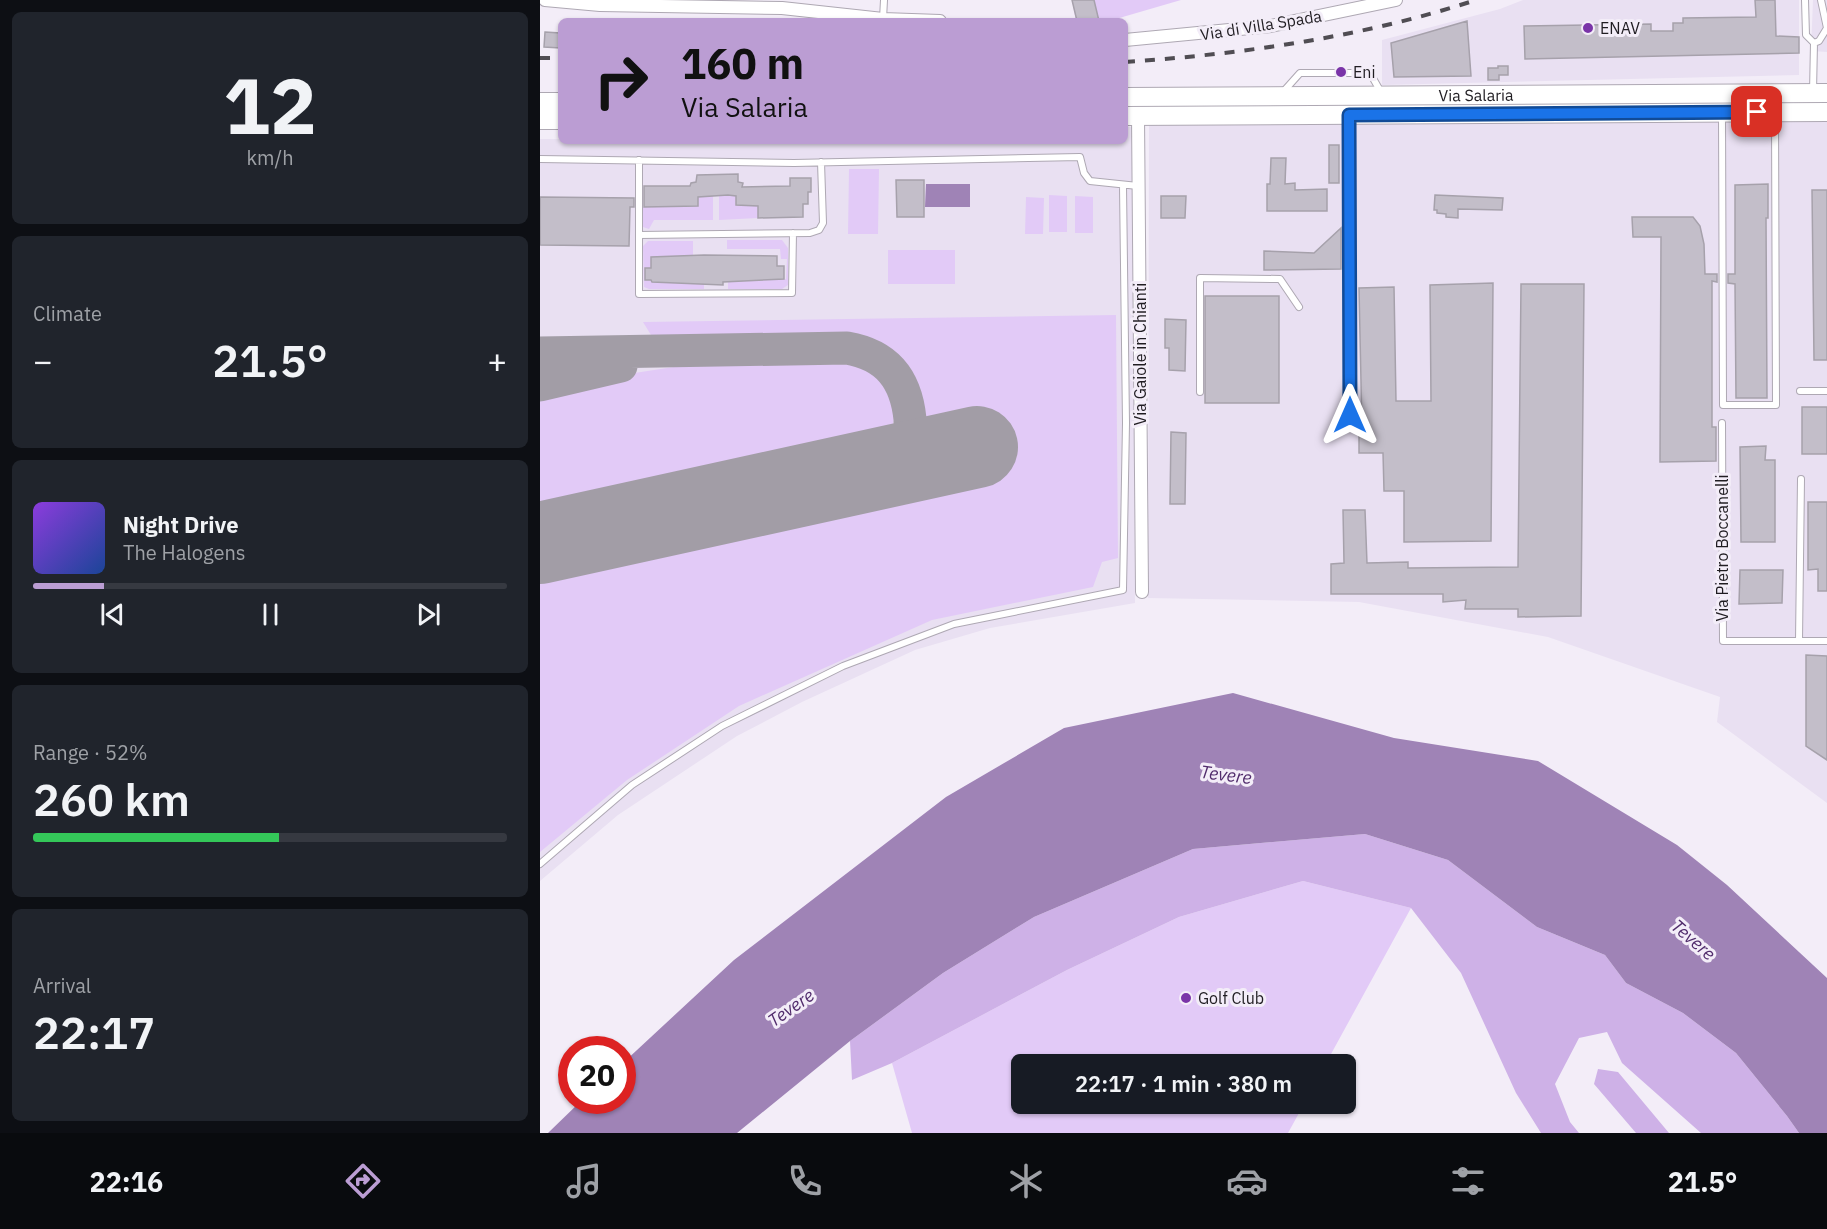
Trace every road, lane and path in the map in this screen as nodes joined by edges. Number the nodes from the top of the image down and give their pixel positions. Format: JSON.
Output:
{"nodes":[{"id":1,"x":544,"y":0,"type":"edge"},
{"id":2,"x":884,"y":0,"type":"edge"},
{"id":3,"x":1396,"y":0,"type":"edge"},
{"id":4,"x":1805,"y":0,"type":"edge"},
{"id":5,"x":1821,"y":0,"type":"edge"},
{"id":6,"x":874,"y":18,"type":"edge"},
{"id":7,"x":883,"y":18,"type":"edge"},
{"id":8,"x":1827,"y":28,"type":"edge"},
{"id":9,"x":1128,"y":40,"type":"edge"},
{"id":10,"x":1814,"y":43,"type":"junction"},
{"id":11,"x":1820,"y":94,"type":"edge"},
{"id":12,"x":1128,"y":97,"type":"edge"},
{"id":13,"x":540,"y":102,"type":"edge"},
{"id":14,"x":558,"y":102,"type":"edge"},
{"id":15,"x":1775,"y":112,"type":"junction"},
{"id":16,"x":1827,"y":112,"type":"edge"},
{"id":17,"x":1722,"y":113,"type":"junction"},
{"id":18,"x":1349,"y":115,"type":"junction"},
{"id":19,"x":1131,"y":116,"type":"edge"},
{"id":20,"x":540,"y":120,"type":"edge"},
{"id":21,"x":558,"y":120,"type":"edge"},
{"id":22,"x":540,"y":159,"type":"edge"},
{"id":23,"x":639,"y":160,"type":"junction"},
{"id":24,"x":821,"y":162,"type":"junction"},
{"id":25,"x":1123,"y":186,"type":"junction"},
{"id":26,"x":1139,"y":186,"type":"junction"},
{"id":27,"x":793,"y":234,"type":"junction"},
{"id":28,"x":639,"y":235,"type":"junction"},
{"id":29,"x":1299,"y":307,"type":"dead end"},
{"id":30,"x":1800,"y":391,"type":"dead end"},
{"id":31,"x":1827,"y":391,"type":"edge"},
{"id":32,"x":1200,"y":392,"type":"dead end"},
{"id":33,"x":1350,"y":415,"type":"dead end"},
{"id":34,"x":1722,"y":423,"type":"dead end"},
{"id":35,"x":1801,"y":479,"type":"dead end"},
{"id":36,"x":1142,"y":592,"type":"dead end"},
{"id":37,"x":1800,"y":641,"type":"junction"},
{"id":38,"x":1827,"y":641,"type":"edge"},
{"id":39,"x":540,"y":864,"type":"edge"}],
"edges":[{"from":1,"to":6,"type":"street"},
{"from":2,"to":7,"type":"lane"},
{"from":3,"to":9,"type":"street","name":"Via di Villa Spada"},
{"from":4,"to":10,"type":"lane"},
{"from":5,"to":8,"type":"lane"},
{"from":8,"to":10,"type":"lane"},
{"from":10,"to":11,"type":"lane"},
{"from":11,"to":12,"type":"main road","name":"Via Salaria"},
{"from":13,"to":14,"type":"main road"},
{"from":15,"to":16,"type":"main road","name":"Via Salaria"},
{"from":15,"to":17,"type":"main road","name":"Via Salaria"},
{"from":15,"to":17,"type":"lane"},
{"from":17,"to":18,"type":"main road","name":"Via Salaria"},
{"from":18,"to":19,"type":"main road","name":"Via Salaria"},
{"from":18,"to":33,"type":"lane"},
{"from":19,"to":26,"type":"street","name":"Via Gaiole in Chianti"},
{"from":20,"to":21,"type":"main road"},
{"from":22,"to":23,"type":"lane"},
{"from":23,"to":24,"type":"lane"},
{"from":23,"to":28,"type":"lane"},
{"from":24,"to":25,"type":"lane"},
{"from":24,"to":27,"type":"lane"},
{"from":25,"to":26,"type":"lane"},
{"from":25,"to":39,"type":"lane"},
{"from":26,"to":36,"type":"street","name":"Via Gaiole in Chianti"},
{"from":27,"to":28,"type":"lane"},
{"from":27,"to":28,"type":"lane"},
{"from":29,"to":32,"type":"lane"},
{"from":30,"to":31,"type":"lane"},
{"from":34,"to":37,"type":"lane","name":"Via Pietro Boccanelli"},
{"from":35,"to":37,"type":"lane"},
{"from":37,"to":38,"type":"lane","name":"Via Pietro Boccanelli"}]}
